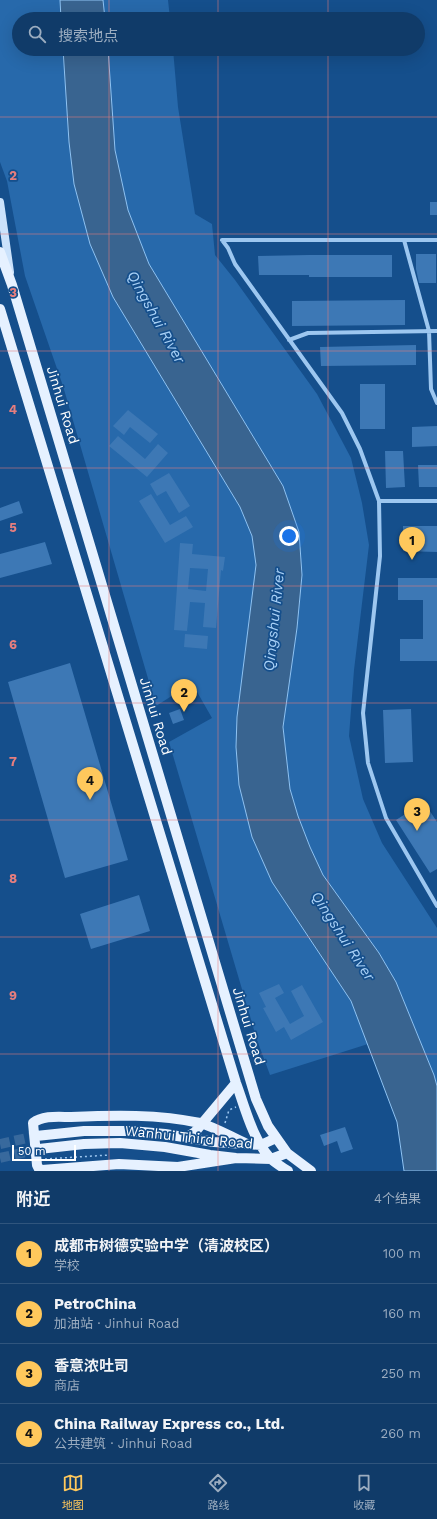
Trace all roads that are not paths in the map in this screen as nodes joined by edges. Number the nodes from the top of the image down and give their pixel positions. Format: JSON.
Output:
{"nodes":[{"id":1,"x":0,"y":202,"type":"edge"},
{"id":2,"x":404,"y":240,"type":"junction"},
{"id":3,"x":437,"y":240,"type":"edge"},
{"id":4,"x":0,"y":252,"type":"edge"},
{"id":5,"x":12,"y":284,"type":"junction"},
{"id":6,"x":0,"y":308,"type":"edge"},
{"id":7,"x":429,"y":331,"type":"junction"},
{"id":8,"x":437,"y":331,"type":"edge"},
{"id":9,"x":289,"y":340,"type":"junction"},
{"id":10,"x":437,"y":403,"type":"edge"},
{"id":11,"x":380,"y":501,"type":"junction"},
{"id":12,"x":437,"y":501,"type":"edge"},
{"id":13,"x":437,"y":906,"type":"edge"},
{"id":14,"x":236,"y":1083,"type":"junction"},
{"id":15,"x":201,"y":1124,"type":"junction"},
{"id":16,"x":36,"y":1136,"type":"tunnel mouth"},
{"id":17,"x":180,"y":1137,"type":"junction"},
{"id":18,"x":276,"y":1138,"type":"junction"},
{"id":19,"x":247,"y":1144,"type":"junction"},
{"id":20,"x":261,"y":1145,"type":"junction"},
{"id":21,"x":39,"y":1149,"type":"tunnel mouth"},
{"id":22,"x":287,"y":1153,"type":"junction"},
{"id":23,"x":236,"y":1158,"type":"junction"},
{"id":24,"x":271,"y":1159,"type":"junction"},
{"id":25,"x":178,"y":1167,"type":"junction"},
{"id":26,"x":195,"y":1171,"type":"edge"},
{"id":27,"x":288,"y":1171,"type":"edge"},
{"id":28,"x":311,"y":1171,"type":"edge"}],
"edges":[{"from":1,"to":5,"type":"main road"},
{"from":2,"to":3,"type":"street"},
{"from":2,"to":7,"type":"street"},
{"from":2,"to":9,"type":"street"},
{"from":4,"to":5,"type":"main road","name":"Jinhui Road"},
{"from":5,"to":18,"type":"main road","name":"Jinhui Road"},
{"from":6,"to":14,"type":"main road","name":"Jinhui Road"},
{"from":7,"to":8,"type":"street"},
{"from":7,"to":9,"type":"street"},
{"from":7,"to":10,"type":"street"},
{"from":9,"to":11,"type":"street"},
{"from":11,"to":12,"type":"street"},
{"from":11,"to":13,"type":"street"},
{"from":14,"to":15,"type":"main road"},
{"from":14,"to":20,"type":"main road","name":"Jinhui Road"},
{"from":15,"to":17,"type":"main road"},
{"from":15,"to":19,"type":"main road"},
{"from":15,"to":25,"type":"main road"},
{"from":16,"to":17,"type":"main road","name":"Wanhui Third Road"},
{"from":17,"to":19,"type":"main road","name":"Wanhui Third Road"},
{"from":18,"to":20,"type":"main road","name":"Wanhui Third Road"},
{"from":18,"to":22,"type":"main road","name":"Jinhui Road"},
{"from":19,"to":20,"type":"main road","name":"Wanhui Third Road"},
{"from":20,"to":24,"type":"main road","name":"Jinhui Road"},
{"from":21,"to":23,"type":"main road","name":"Wanhui Third Road"},
{"from":22,"to":24,"type":"main road","name":"Wanhui Third Road"},
{"from":22,"to":28,"type":"main road","name":"Jinhui Road"},
{"from":23,"to":24,"type":"main road","name":"Wanhui Third Road"},
{"from":23,"to":25,"type":"main road"},
{"from":24,"to":27,"type":"main road","name":"Jinhui Road"},
{"from":25,"to":26,"type":"main road"}]}
